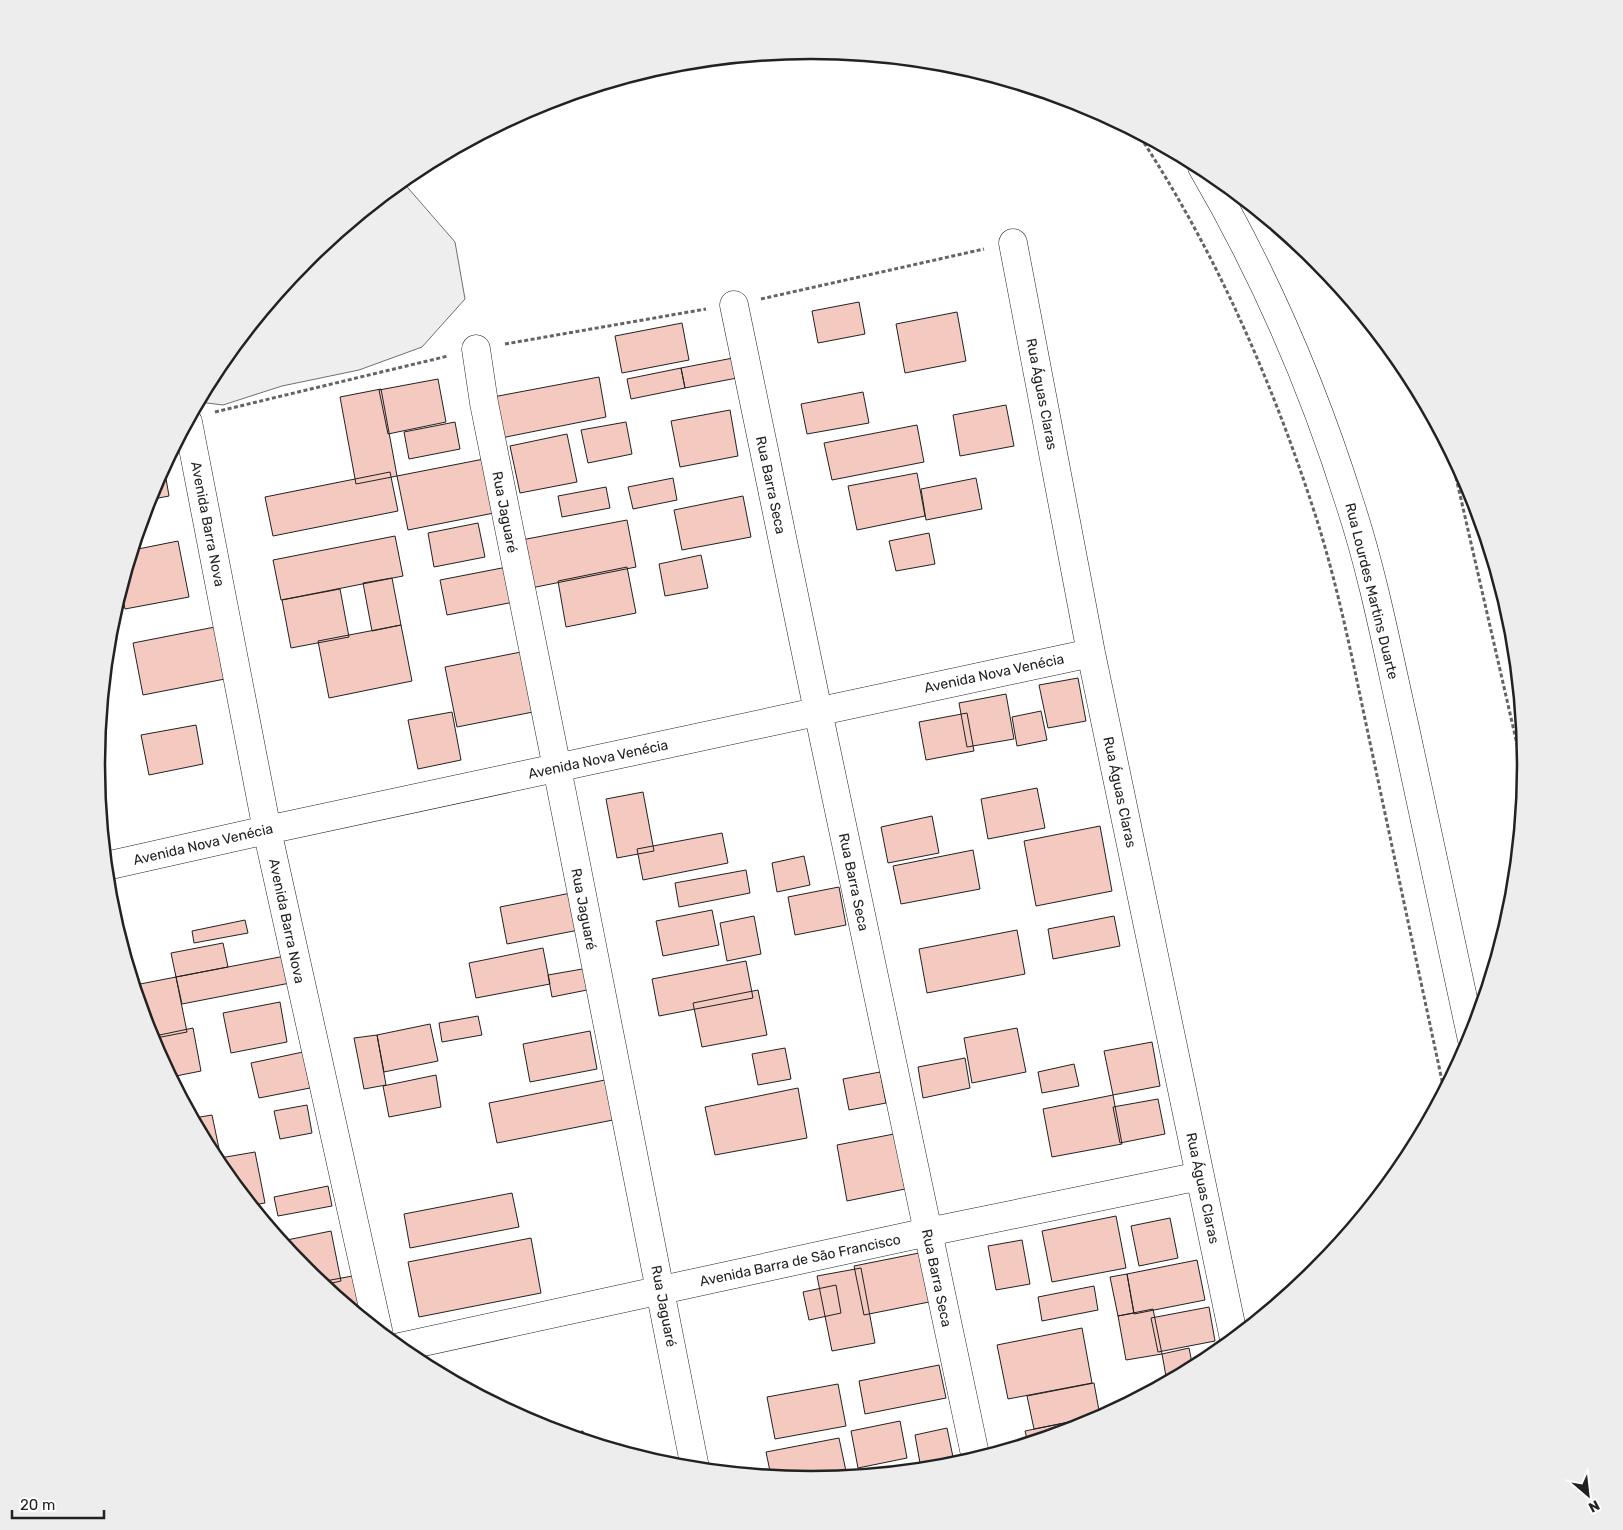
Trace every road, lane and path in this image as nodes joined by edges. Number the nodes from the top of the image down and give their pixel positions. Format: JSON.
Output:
{"nodes":[{"id":1,"x":1143,"y":142,"type":"edge"},
{"id":2,"x":1211,"y":183,"type":"edge"},
{"id":3,"x":1013,"y":243,"type":"joint"},
{"id":4,"x":734,"y":304,"type":"junction"},
{"id":5,"x":476,"y":349,"type":"junction"},
{"id":6,"x":199,"y":418,"type":"edge"},
{"id":7,"x":1456,"y":476,"type":"edge"},
{"id":8,"x":1091,"y":653,"type":"junction"},
{"id":9,"x":818,"y":711,"type":"junction"},
{"id":10,"x":1517,"y":745,"type":"edge"},
{"id":11,"x":556,"y":768,"type":"junction"},
{"id":12,"x":267,"y":830,"type":"junction"},
{"id":13,"x":112,"y":865,"type":"edge"},
{"id":14,"x":1468,"y":1023,"type":"edge"},
{"id":15,"x":1442,"y":1082,"type":"edge"},
{"id":16,"x":1200,"y":1176,"type":"junction"},
{"id":17,"x":928,"y":1232,"type":"junction"},
{"id":18,"x":661,"y":1290,"type":"junction"},
{"id":19,"x":376,"y":1320,"type":"edge"},
{"id":20,"x":1232,"y":1331,"type":"edge"},
{"id":21,"x":409,"y":1345,"type":"edge"},
{"id":22,"x":974,"y":1452,"type":"edge"},
{"id":23,"x":694,"y":1461,"type":"edge"}],
"edges":[{"from":1,"to":15,"type":"path"},
{"from":2,"to":14,"type":"street","name":"Rua Lourdes Martins Duarte"},
{"from":3,"to":4,"type":"path"},
{"from":3,"to":8,"type":"street","name":"Rua Águas Claras"},
{"from":4,"to":5,"type":"path"},
{"from":4,"to":9,"type":"street","name":"Rua Barra Seca"},
{"from":5,"to":6,"type":"path"},
{"from":5,"to":11,"type":"street","name":"Rua Jaguaré"},
{"from":6,"to":12,"type":"street","name":"Avenida Barra Nova"},
{"from":7,"to":10,"type":"path"},
{"from":8,"to":9,"type":"street","name":"Avenida Nova Venécia"},
{"from":8,"to":16,"type":"street","name":"Rua Águas Claras"},
{"from":9,"to":11,"type":"street","name":"Avenida Nova Venécia"},
{"from":9,"to":17,"type":"street","name":"Rua Barra Seca"},
{"from":11,"to":12,"type":"street","name":"Avenida Nova Venécia"},
{"from":11,"to":18,"type":"street","name":"Rua Jaguaré"},
{"from":12,"to":13,"type":"street","name":"Avenida Nova Venécia"},
{"from":12,"to":19,"type":"street","name":"Avenida Barra Nova"},
{"from":16,"to":17,"type":"street","name":"Avenida Barra de São Francisco"},
{"from":16,"to":20,"type":"street","name":"Rua Águas Claras"},
{"from":17,"to":18,"type":"street","name":"Avenida Barra de São Francisco"},
{"from":17,"to":22,"type":"street","name":"Rua Barra Seca"},
{"from":18,"to":21,"type":"street","name":"Avenida Barra de São Francisco"},
{"from":18,"to":23,"type":"street","name":"Rua Jaguaré"}]}
